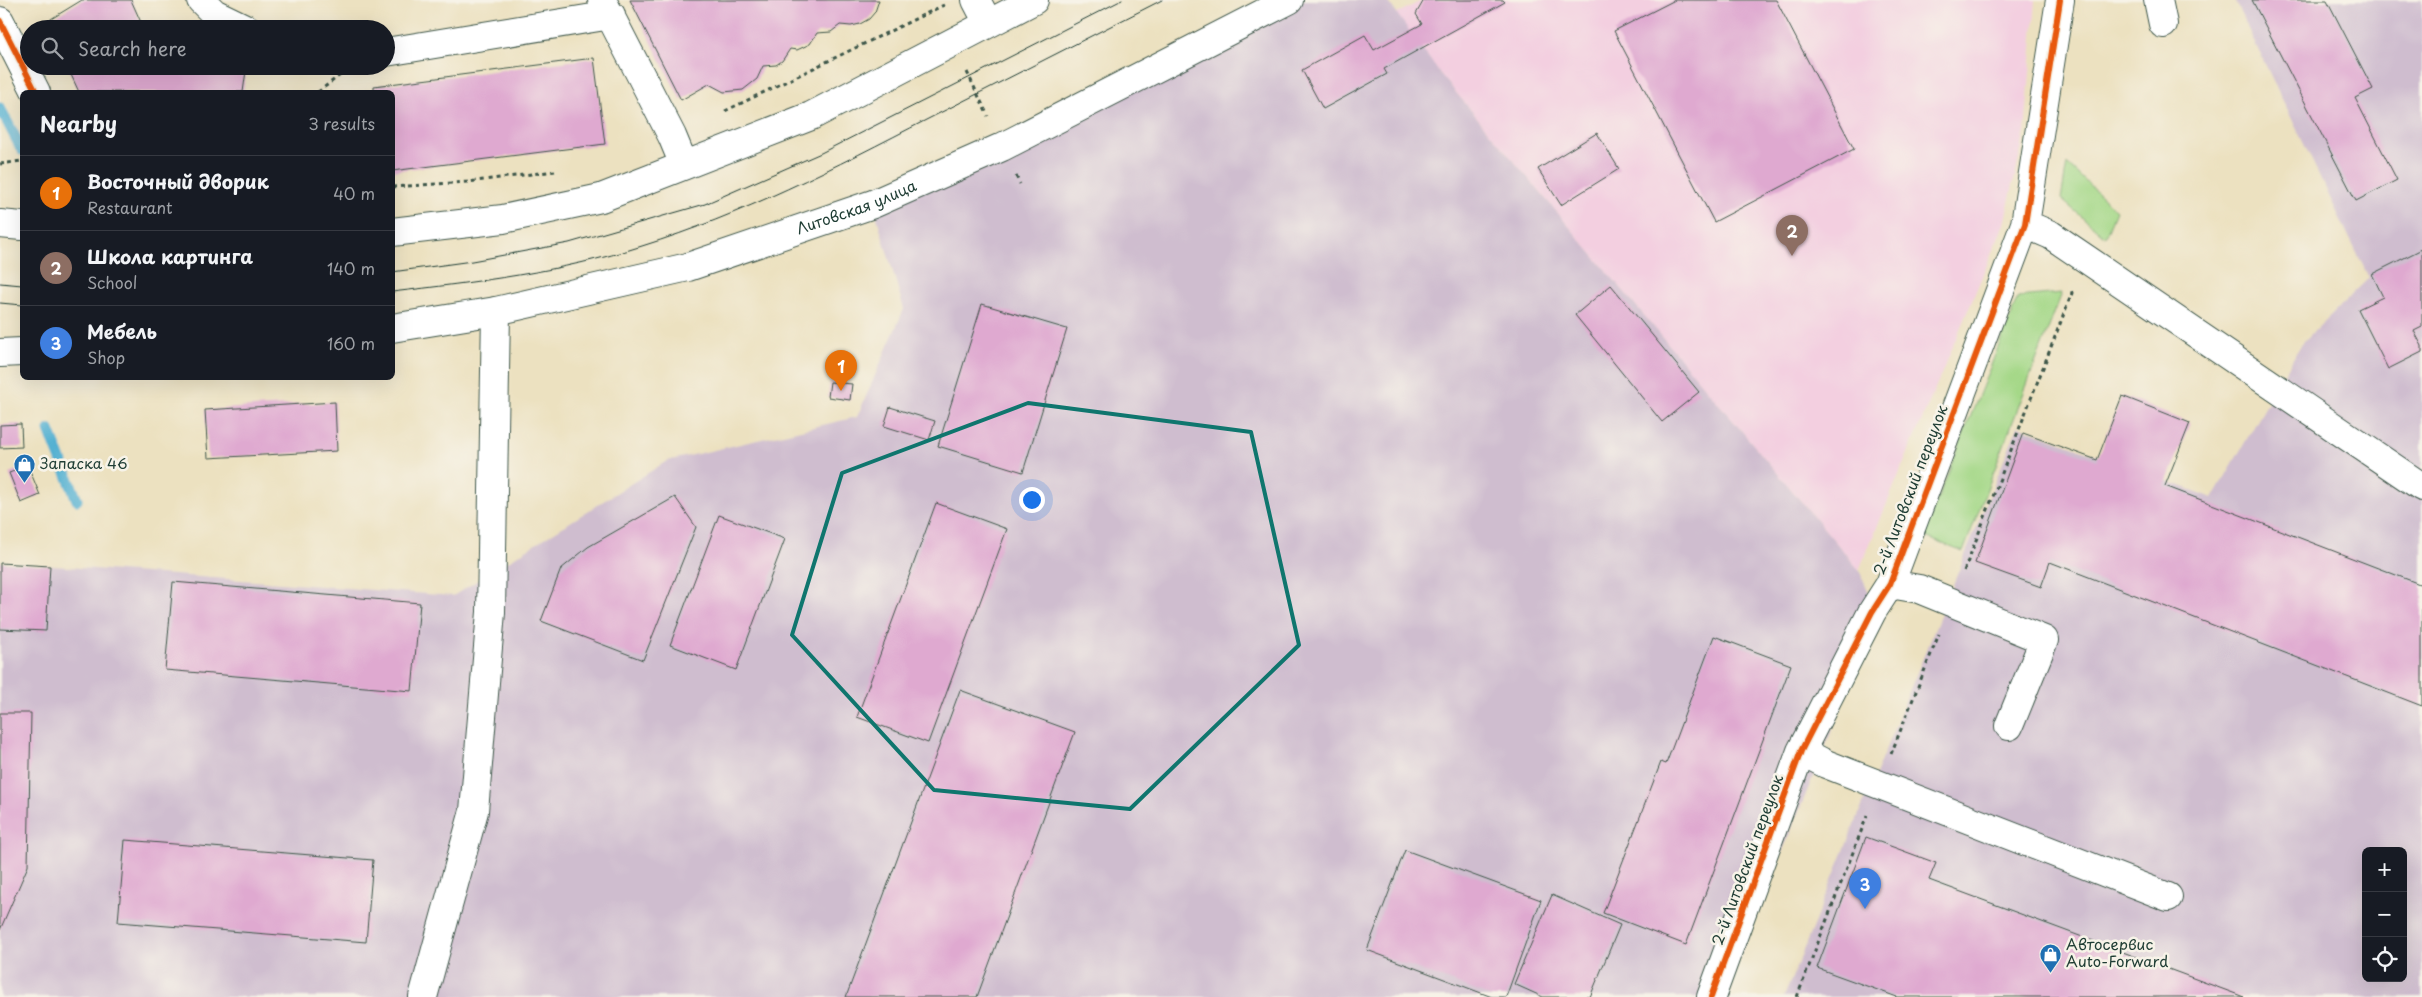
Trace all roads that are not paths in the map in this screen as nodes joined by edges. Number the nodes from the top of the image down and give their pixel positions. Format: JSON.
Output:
{"nodes":[{"id":1,"x":201,"y":0,"type":"edge"},
{"id":2,"x":1034,"y":0,"type":"edge"},
{"id":3,"x":1289,"y":0,"type":"edge"},
{"id":4,"x":2060,"y":0,"type":"edge"},
{"id":5,"x":606,"y":7,"type":"edge"},
{"id":6,"x":982,"y":12,"type":"edge"},
{"id":7,"x":228,"y":20,"type":"edge"},
{"id":8,"x":0,"y":21,"type":"edge"},
{"id":9,"x":395,"y":50,"type":"edge"},
{"id":10,"x":20,"y":60,"type":"edge"},
{"id":11,"x":27,"y":75,"type":"edge"},
{"id":12,"x":35,"y":90,"type":"edge"},
{"id":13,"x":684,"y":165,"type":"junction"},
{"id":14,"x":0,"y":224,"type":"edge"},
{"id":15,"x":2025,"y":224,"type":"junction"},
{"id":16,"x":20,"y":226,"type":"edge"},
{"id":17,"x":395,"y":232,"type":"edge"},
{"id":18,"x":496,"y":311,"type":"junction"},
{"id":19,"x":395,"y":328,"type":"edge"},
{"id":20,"x":20,"y":352,"type":"edge"},
{"id":21,"x":0,"y":353,"type":"edge"},
{"id":22,"x":2422,"y":487,"type":"edge"},
{"id":23,"x":1890,"y":584,"type":"junction"},
{"id":24,"x":2010,"y":726,"type":"dead end"},
{"id":25,"x":1801,"y":751,"type":"junction"},
{"id":26,"x":2168,"y":897,"type":"dead end"},
{"id":27,"x":423,"y":997,"type":"edge"},
{"id":28,"x":1711,"y":997,"type":"edge"}],
"edges":[{"from":1,"to":7,"type":"main road"},
{"from":2,"to":6,"type":"main road"},
{"from":3,"to":18,"type":"main road","name":"Литовская улица"},
{"from":4,"to":15,"type":"main road","name":"2-й Литовский переулок"},
{"from":5,"to":9,"type":"main road"},
{"from":5,"to":13,"type":"main road"},
{"from":6,"to":13,"type":"main road"},
{"from":8,"to":10,"type":"main road"},
{"from":11,"to":12,"type":"main road"},
{"from":13,"to":17,"type":"main road"},
{"from":14,"to":16,"type":"main road"},
{"from":15,"to":22,"type":"main road"},
{"from":15,"to":23,"type":"main road","name":"2-й Литовский переулок"},
{"from":18,"to":19,"type":"main road","name":"Литовская улица"},
{"from":18,"to":27,"type":"main road"},
{"from":20,"to":21,"type":"main road"},
{"from":23,"to":24,"type":"main road"},
{"from":23,"to":25,"type":"main road","name":"2-й Литовский переулок"},
{"from":25,"to":26,"type":"main road"},
{"from":25,"to":28,"type":"main road","name":"2-й Литовский переулок"}]}
